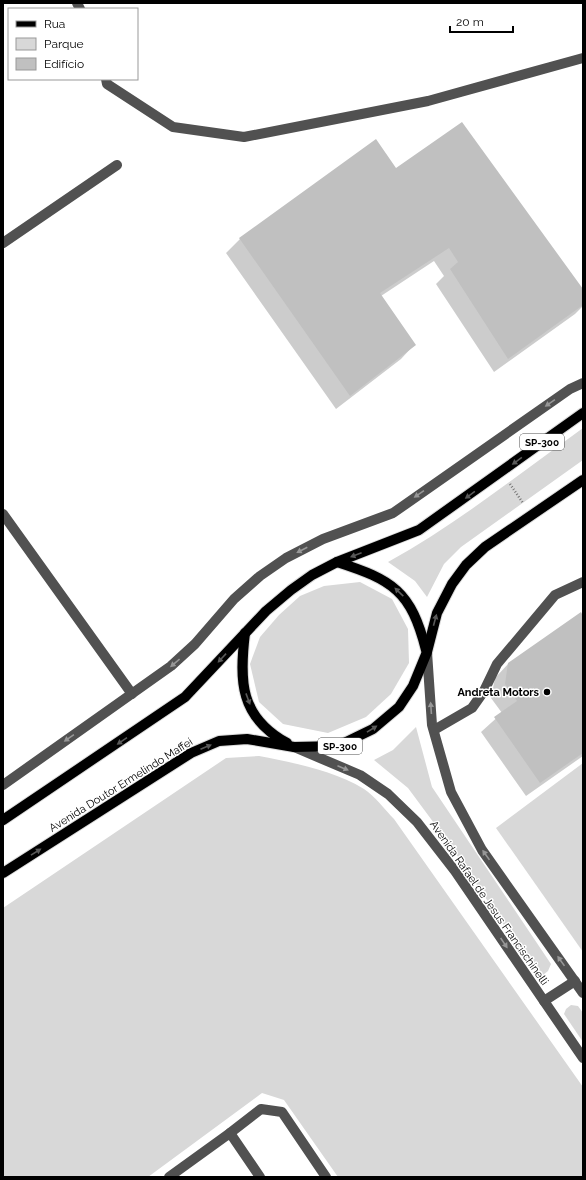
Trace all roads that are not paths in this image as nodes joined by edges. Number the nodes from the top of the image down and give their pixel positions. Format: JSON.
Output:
{"nodes":[{"id":1,"x":583,"y":58,"type":"edge"},
{"id":2,"x":106,"y":80,"type":"edge"},
{"id":3,"x":117,"y":165,"type":"dead end"},
{"id":4,"x":3,"y":243,"type":"edge"},
{"id":5,"x":583,"y":383,"type":"edge"},
{"id":6,"x":583,"y":413,"type":"edge"},
{"id":7,"x":583,"y":480,"type":"edge"},
{"id":8,"x":3,"y":514,"type":"edge"},
{"id":9,"x":337,"y":562,"type":"junction"},
{"id":10,"x":583,"y":582,"type":"edge"},
{"id":11,"x":245,"y":633,"type":"junction"},
{"id":12,"x":427,"y":652,"type":"junction"},
{"id":13,"x":132,"y":694,"type":"junction"},
{"id":14,"x":434,"y":730,"type":"junction"},
{"id":15,"x":294,"y":747,"type":"junction"},
{"id":16,"x":3,"y":785,"type":"edge"},
{"id":17,"x":3,"y":820,"type":"edge"},
{"id":18,"x":3,"y":873,"type":"edge"},
{"id":19,"x":575,"y":981,"type":"junction"},
{"id":20,"x":583,"y":993,"type":"edge"},
{"id":21,"x":544,"y":1002,"type":"junction"},
{"id":22,"x":583,"y":1058,"type":"edge"},
{"id":23,"x":230,"y":1133,"type":"junction"},
{"id":24,"x":169,"y":1177,"type":"edge"},
{"id":25,"x":260,"y":1177,"type":"edge"},
{"id":26,"x":326,"y":1177,"type":"edge"}],
"edges":[{"from":1,"to":2,"type":"street"},
{"from":3,"to":4,"type":"street"},
{"from":5,"to":13,"type":"street","one_way":true},
{"from":6,"to":9,"type":"main road","number":"SP-300","one_way":true},
{"from":12,"to":7,"type":"main road","name":"Avenida Doutor Ermelindo Maffei","number":"SP-300","one_way":true},
{"from":8,"to":13,"type":"street"},
{"from":9,"to":11,"type":"main road","number":"SP-300"},
{"from":12,"to":9,"type":"main road","one_way":true},
{"from":10,"to":14,"type":"street"},
{"from":11,"to":15,"type":"main road","one_way":true},
{"from":11,"to":17,"type":"main road","number":"SP-300","one_way":true},
{"from":14,"to":12,"type":"street","one_way":true},
{"from":15,"to":12,"type":"main road","name":"Avenida Doutor Ermelindo Maffei","number":"SP-300","one_way":true},
{"from":13,"to":16,"type":"street","one_way":true},
{"from":19,"to":14,"type":"street","one_way":true},
{"from":18,"to":15,"type":"main road","name":"Avenida Doutor Ermelindo Maffei","number":"SP-300","one_way":true},
{"from":15,"to":21,"type":"street","name":"Avenida Rafael de Jesus Francischinelli","one_way":true},
{"from":19,"to":20,"type":"street"},
{"from":19,"to":21,"type":"street"},
{"from":21,"to":22,"type":"street","name":"Avenida Rafael de Jesus Francischinelli"},
{"from":23,"to":24,"type":"street"},
{"from":23,"to":25,"type":"street"},
{"from":23,"to":26,"type":"street"}]}
